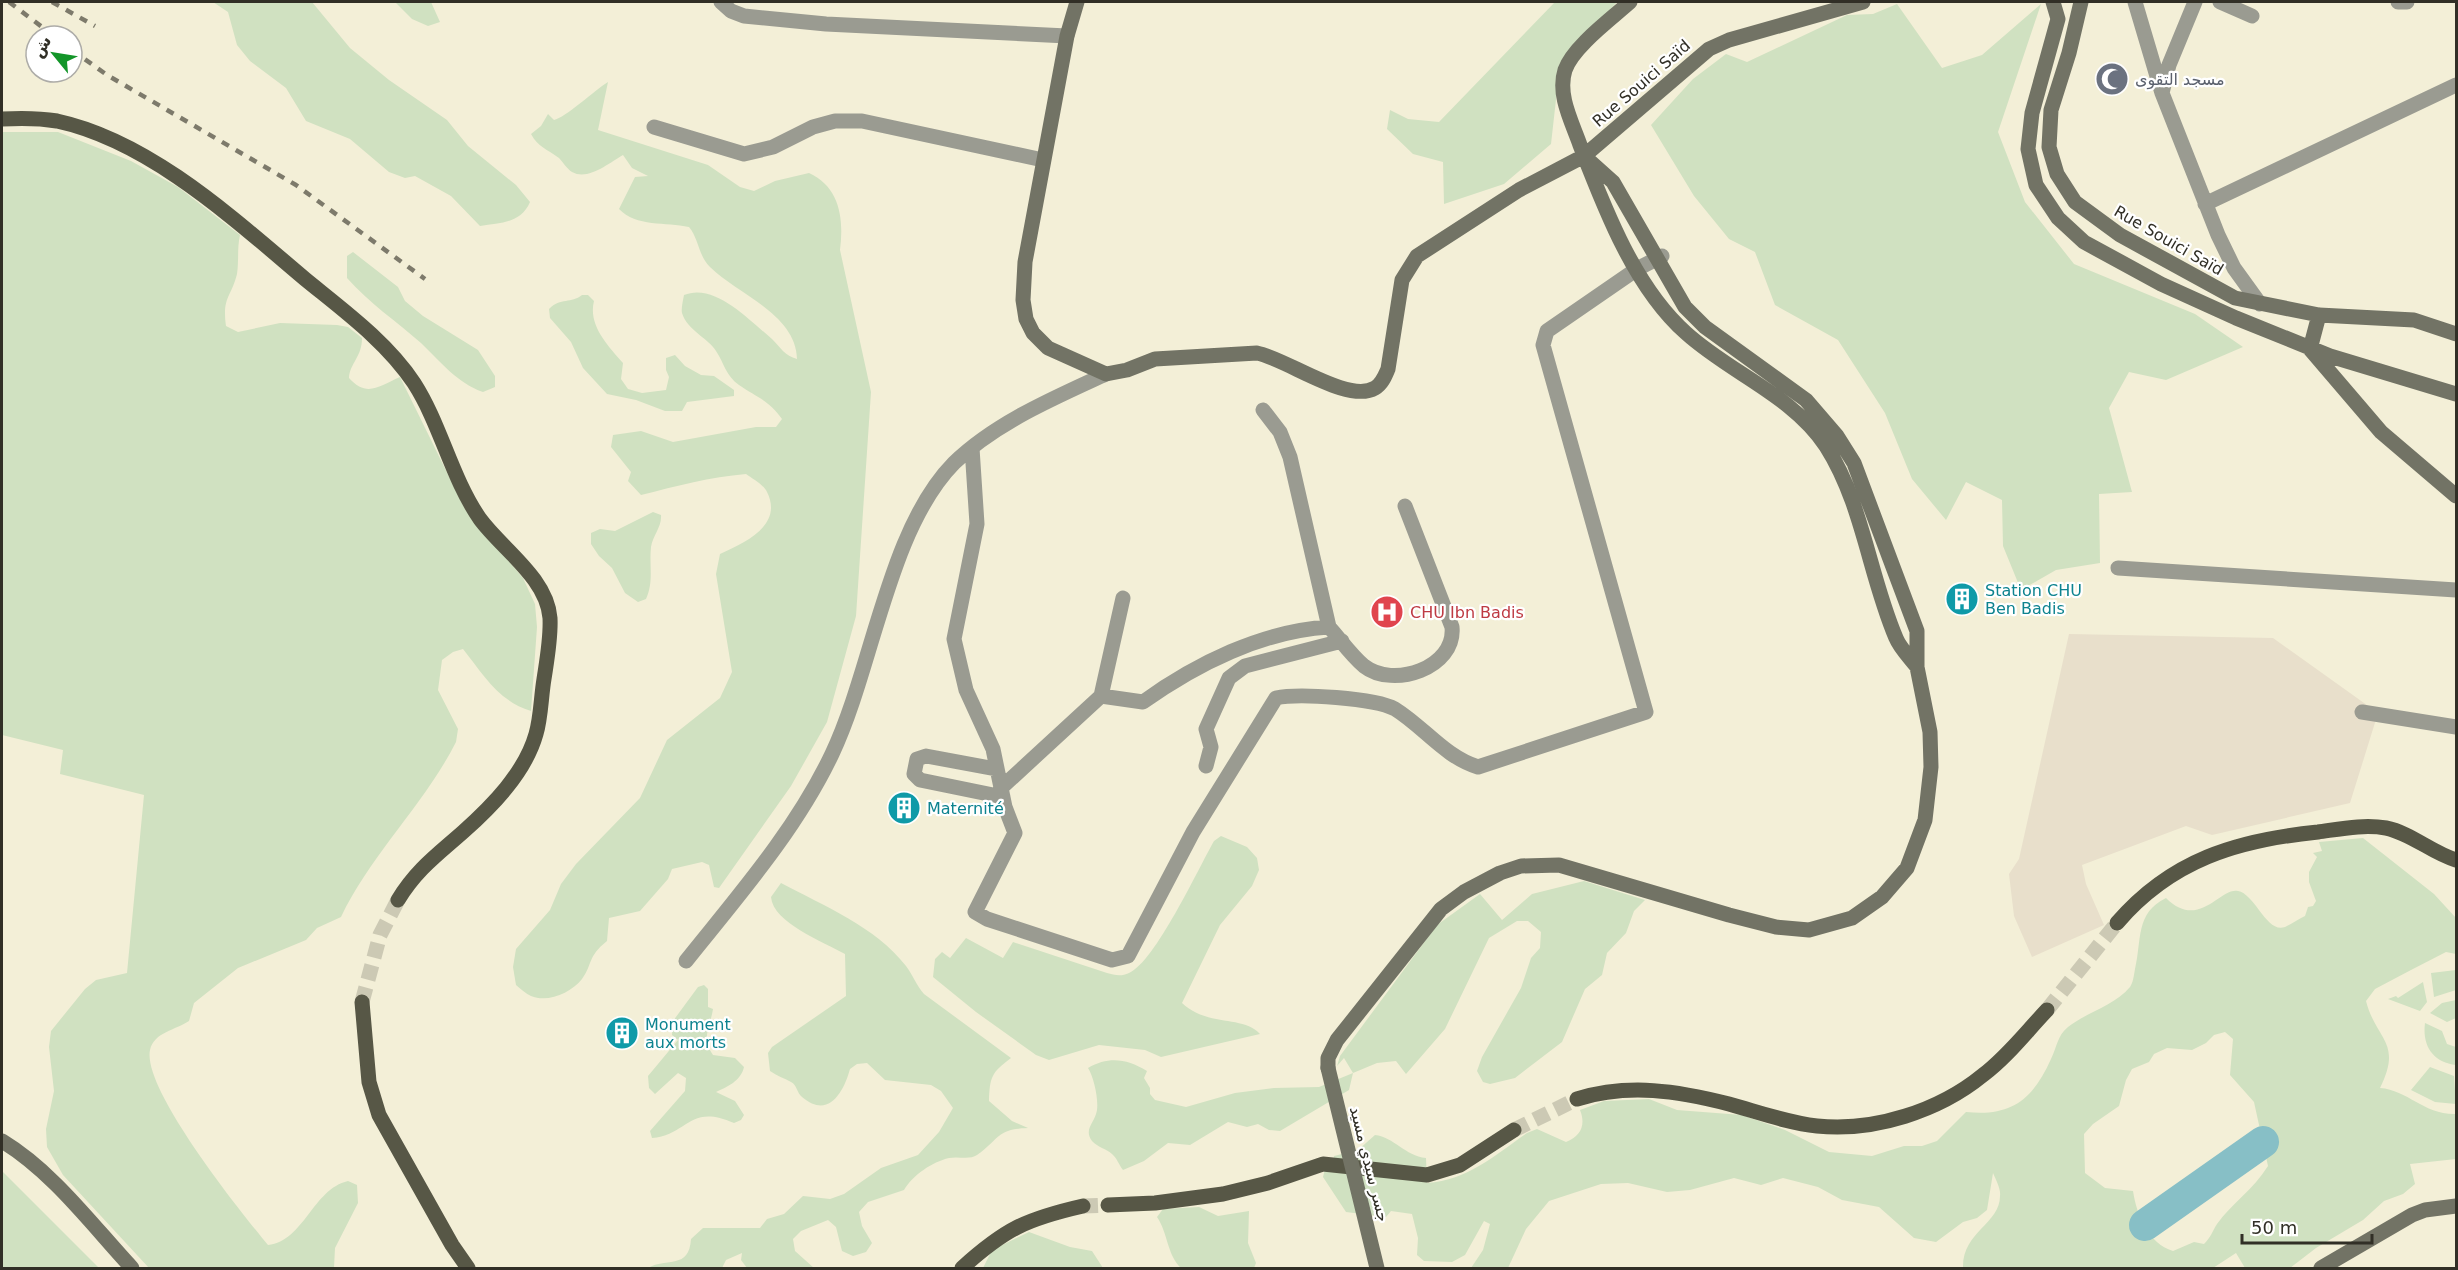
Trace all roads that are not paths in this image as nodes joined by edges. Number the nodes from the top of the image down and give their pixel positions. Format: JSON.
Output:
{"nodes":[{"id":1,"x":721,"y":2,"type":"edge"},
{"id":2,"x":1077,"y":2,"type":"edge"},
{"id":3,"x":1630,"y":2,"type":"edge"},
{"id":4,"x":1861,"y":2,"type":"edge"},
{"id":5,"x":2053,"y":2,"type":"edge"},
{"id":6,"x":2081,"y":2,"type":"edge"},
{"id":7,"x":2135,"y":2,"type":"edge"},
{"id":8,"x":2196,"y":2,"type":"edge"},
{"id":9,"x":2220,"y":2,"type":"edge"},
{"id":10,"x":2398,"y":2,"type":"edge"},
{"id":11,"x":2407,"y":2,"type":"edge"},
{"id":12,"x":2252,"y":16,"type":"dead end"},
{"id":13,"x":1067,"y":36,"type":"junction"},
{"id":14,"x":2457,"y":85,"type":"edge"},
{"id":15,"x":2162,"y":93,"type":"junction"},
{"id":16,"x":2,"y":119,"type":"edge"},
{"id":17,"x":654,"y":127,"type":"dead end"},
{"id":18,"x":1584,"y":156,"type":"junction"},
{"id":19,"x":1043,"y":160,"type":"junction"},
{"id":20,"x":2205,"y":204,"type":"junction"},
{"id":21,"x":1659,"y":258,"type":"junction"},
{"id":22,"x":1637,"y":268,"type":"junction"},
{"id":23,"x":2260,"y":304,"type":"junction"},
{"id":24,"x":2319,"y":315,"type":"junction"},
{"id":25,"x":2457,"y":334,"type":"edge"},
{"id":26,"x":2310,"y":349,"type":"junction"},
{"id":27,"x":1106,"y":374,"type":"junction"},
{"id":28,"x":2457,"y":394,"type":"edge"},
{"id":29,"x":1263,"y":410,"type":"dead end"},
{"id":30,"x":972,"y":448,"type":"junction"},
{"id":31,"x":2457,"y":496,"type":"edge"},
{"id":32,"x":1405,"y":507,"type":"dead end"},
{"id":33,"x":2118,"y":568,"type":"dead end"},
{"id":34,"x":2457,"y":590,"type":"edge"},
{"id":35,"x":1123,"y":598,"type":"dead end"},
{"id":36,"x":1329,"y":627,"type":"junction"},
{"id":37,"x":1342,"y":641,"type":"junction"},
{"id":38,"x":1917,"y":667,"type":"junction"},
{"id":39,"x":1101,"y":696,"type":"junction"},
{"id":40,"x":2362,"y":712,"type":"dead end"},
{"id":41,"x":2457,"y":727,"type":"edge"},
{"id":42,"x":1206,"y":766,"type":"dead end"},
{"id":43,"x":996,"y":770,"type":"junction"},
{"id":44,"x":1002,"y":792,"type":"junction"},
{"id":45,"x":2457,"y":860,"type":"edge"},
{"id":46,"x":398,"y":900,"type":"tunnel mouth"},
{"id":47,"x":2117,"y":923,"type":"tunnel mouth"},
{"id":48,"x":686,"y":961,"type":"dead end"},
{"id":49,"x":362,"y":1002,"type":"tunnel mouth"},
{"id":50,"x":2046,"y":1010,"type":"tunnel mouth"},
{"id":51,"x":1577,"y":1100,"type":"tunnel mouth"},
{"id":52,"x":1514,"y":1130,"type":"tunnel mouth"},
{"id":53,"x":2,"y":1141,"type":"edge"},
{"id":54,"x":1108,"y":1205,"type":"tunnel mouth"},
{"id":55,"x":1083,"y":1206,"type":"tunnel mouth"},
{"id":56,"x":2457,"y":1206,"type":"edge"},
{"id":57,"x":132,"y":1269,"type":"edge"},
{"id":58,"x":468,"y":1269,"type":"edge"},
{"id":59,"x":962,"y":1269,"type":"edge"},
{"id":60,"x":1377,"y":1269,"type":"edge"},
{"id":61,"x":2321,"y":1269,"type":"edge"}],
"edges":[{"from":1,"to":13,"type":"street"},
{"from":2,"to":13,"type":"main road"},
{"from":3,"to":18,"type":"main road"},
{"from":4,"to":18,"type":"main road","name":"Rue Souici Saïd"},
{"from":5,"to":26,"type":"main road"},
{"from":6,"to":23,"type":"main road","name":"Rue Souici Saïd"},
{"from":7,"to":15,"type":"street"},
{"from":8,"to":15,"type":"street"},
{"from":9,"to":12,"type":"street"},
{"from":10,"to":11,"type":"street"},
{"from":13,"to":19,"type":"main road"},
{"from":14,"to":20,"type":"street"},
{"from":15,"to":20,"type":"street"},
{"from":16,"to":46,"type":"main road"},
{"from":17,"to":19,"type":"street"},
{"from":18,"to":21,"type":"main road"},
{"from":18,"to":22,"type":"main road"},
{"from":18,"to":27,"type":"main road","name":"Rue Souici Saïd"},
{"from":19,"to":27,"type":"main road"},
{"from":20,"to":23,"type":"street"},
{"from":21,"to":22,"type":"street"},
{"from":21,"to":38,"type":"main road"},
{"from":22,"to":38,"type":"main road"},
{"from":22,"to":44,"type":"street"},
{"from":23,"to":24,"type":"main road","name":"Rue Souici Saïd"},
{"from":24,"to":25,"type":"main road","name":"Rue Souici Saïd"},
{"from":24,"to":26,"type":"main road"},
{"from":26,"to":28,"type":"main road"},
{"from":26,"to":31,"type":"main road"},
{"from":27,"to":30,"type":"street"},
{"from":29,"to":36,"type":"street"},
{"from":30,"to":43,"type":"street"},
{"from":30,"to":48,"type":"street"},
{"from":32,"to":37,"type":"street"},
{"from":33,"to":34,"type":"street"},
{"from":35,"to":39,"type":"street"},
{"from":36,"to":37,"type":"street"},
{"from":36,"to":39,"type":"street"},
{"from":37,"to":42,"type":"street"},
{"from":38,"to":60,"type":"main road","name":"جسر سيدي مسيد","bridge":true},
{"from":39,"to":44,"type":"street"},
{"from":40,"to":41,"type":"street"},
{"from":43,"to":44,"type":"street"},
{"from":43,"to":44,"type":"street"},
{"from":45,"to":47,"type":"main road"},
{"from":49,"to":58,"type":"main road"},
{"from":50,"to":51,"type":"main road"},
{"from":52,"to":54,"type":"main road"},
{"from":53,"to":57,"type":"main road"},
{"from":55,"to":59,"type":"main road"},
{"from":56,"to":61,"type":"main road"}]}
